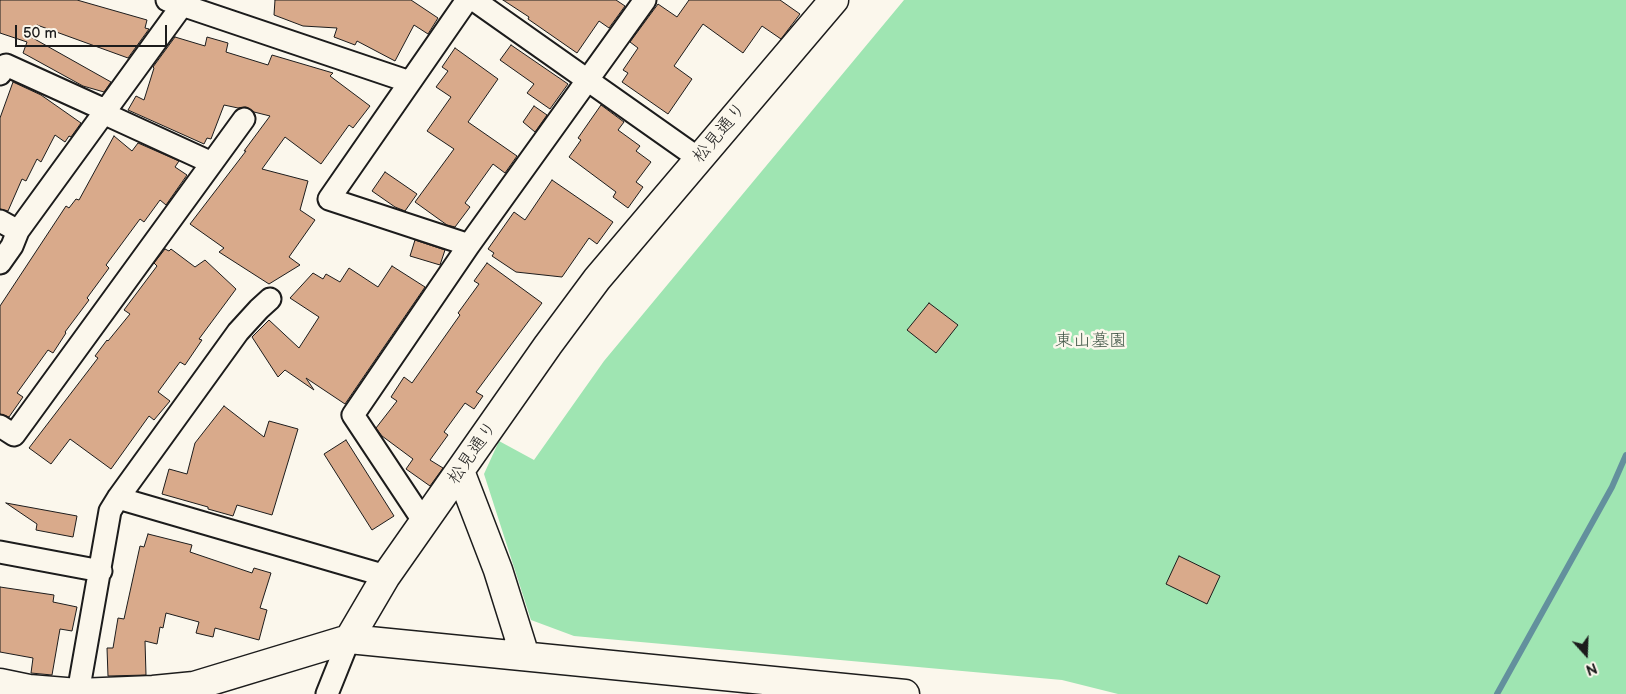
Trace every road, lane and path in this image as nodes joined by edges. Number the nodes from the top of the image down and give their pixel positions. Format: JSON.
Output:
{"nodes":[{"id":1,"x":467,"y":0,"type":"edge"},
{"id":2,"x":474,"y":0,"type":"edge"},
{"id":3,"x":645,"y":0,"type":"edge"},
{"id":4,"x":834,"y":0,"type":"edge"},
{"id":5,"x":179,"y":2,"type":"edge"},
{"id":6,"x":0,"y":74,"type":"edge"},
{"id":7,"x":588,"y":80,"type":"junction"},
{"id":8,"x":410,"y":82,"type":"junction"},
{"id":9,"x":104,"y":112,"type":"junction"},
{"id":10,"x":244,"y":120,"type":"dead end"},
{"id":11,"x":698,"y":158,"type":"junction"},
{"id":12,"x":212,"y":163,"type":"junction"},
{"id":13,"x":9,"y":226,"type":"edge"},
{"id":14,"x":469,"y":245,"type":"junction"},
{"id":15,"x":0,"y":263,"type":"edge"},
{"id":16,"x":270,"y":300,"type":"dead end"},
{"id":17,"x":0,"y":426,"type":"edge"},
{"id":18,"x":460,"y":471,"type":"junction"},
{"id":19,"x":118,"y":498,"type":"junction"},
{"id":20,"x":424,"y":522,"type":"junction"},
{"id":21,"x":0,"y":552,"type":"edge"},
{"id":22,"x":101,"y":571,"type":"junction"},
{"id":23,"x":386,"y":576,"type":"junction"},
{"id":24,"x":349,"y":639,"type":"junction"},
{"id":25,"x":525,"y":656,"type":"junction"},
{"id":26,"x":0,"y":683,"type":"edge"},
{"id":27,"x":78,"y":693,"type":"junction"},
{"id":28,"x":327,"y":694,"type":"edge"},
{"id":29,"x":905,"y":694,"type":"edge"}],
"edges":[{"from":1,"to":8,"type":"street"},
{"from":2,"to":7,"type":"street"},
{"from":3,"to":7,"type":"street"},
{"from":4,"to":11,"type":"street","name":"松見通り"},
{"from":5,"to":8,"type":"street"},
{"from":5,"to":9,"type":"street"},
{"from":6,"to":9,"type":"street"},
{"from":7,"to":11,"type":"street"},
{"from":7,"to":14,"type":"street"},
{"from":8,"to":14,"type":"street"},
{"from":9,"to":12,"type":"street"},
{"from":9,"to":13,"type":"street"},
{"from":10,"to":12,"type":"street"},
{"from":11,"to":18,"type":"street","name":"松見通り"},
{"from":12,"to":17,"type":"street"},
{"from":13,"to":15,"type":"street"},
{"from":14,"to":20,"type":"street"},
{"from":16,"to":19,"type":"street"},
{"from":18,"to":20,"type":"street","name":"松見通り"},
{"from":18,"to":25,"type":"street"},
{"from":19,"to":22,"type":"street"},
{"from":19,"to":23,"type":"street"},
{"from":20,"to":23,"type":"street","name":"松見通り"},
{"from":21,"to":22,"type":"street"},
{"from":22,"to":27,"type":"street"},
{"from":23,"to":24,"type":"street","name":"松見通り"},
{"from":24,"to":25,"type":"street"},
{"from":24,"to":27,"type":"street"},
{"from":24,"to":28,"type":"street"},
{"from":25,"to":29,"type":"street"},
{"from":26,"to":27,"type":"street"}]}
